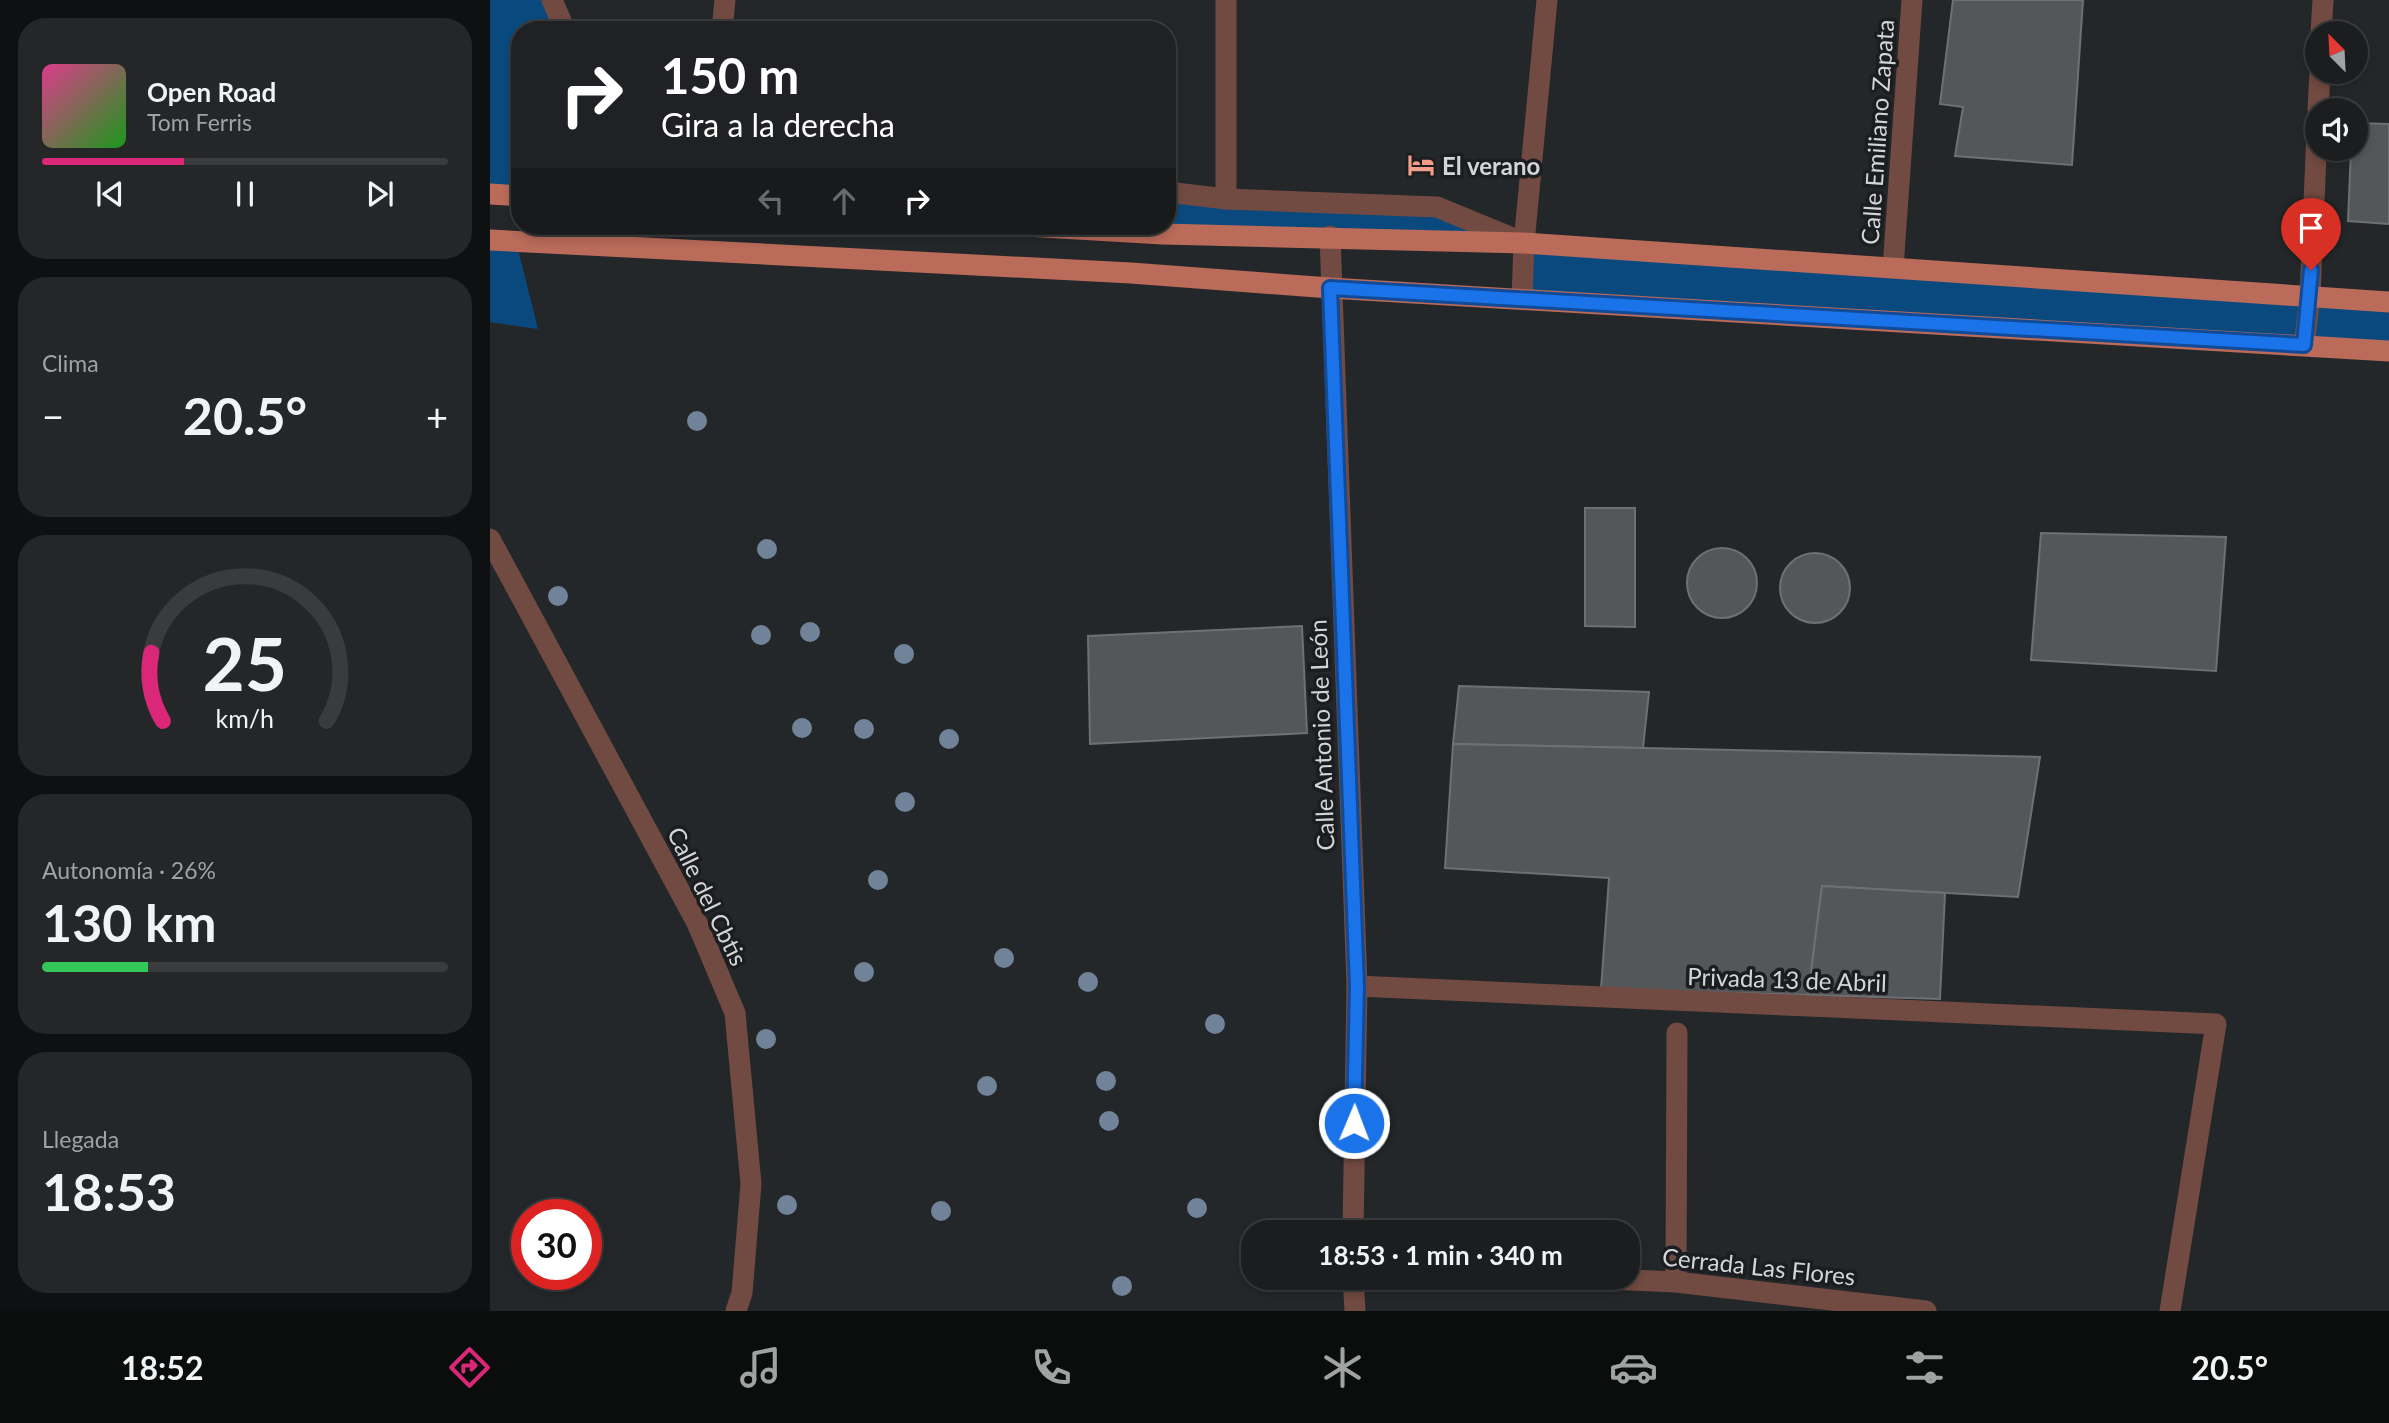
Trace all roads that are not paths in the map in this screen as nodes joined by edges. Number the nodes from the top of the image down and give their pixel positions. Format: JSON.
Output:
{"nodes":[{"id":1,"x":552,"y":0,"type":"edge"},
{"id":2,"x":725,"y":0,"type":"edge"},
{"id":3,"x":1226,"y":0,"type":"edge"},
{"id":4,"x":1547,"y":0,"type":"edge"},
{"id":5,"x":1912,"y":0,"type":"edge"},
{"id":6,"x":2323,"y":0,"type":"edge"},
{"id":7,"x":561,"y":21,"type":"edge"},
{"id":8,"x":723,"y":21,"type":"edge"},
{"id":9,"x":2322,"y":21,"type":"edge"},
{"id":10,"x":2316,"y":161,"type":"edge"},
{"id":11,"x":1176,"y":193,"type":"edge"},
{"id":12,"x":490,"y":194,"type":"edge"},
{"id":13,"x":511,"y":195,"type":"edge"},
{"id":14,"x":1226,"y":199,"type":"junction"},
{"id":15,"x":1176,"y":234,"type":"edge"},
{"id":16,"x":1330,"y":236,"type":"junction"},
{"id":17,"x":490,"y":240,"type":"edge"},
{"id":18,"x":1524,"y":243,"type":"junction"},
{"id":19,"x":1893,"y":268,"type":"junction"},
{"id":20,"x":1330,"y":288,"type":"junction"},
{"id":21,"x":2309,"y":297,"type":"junction"},
{"id":22,"x":1522,"y":299,"type":"junction"},
{"id":23,"x":2389,"y":302,"type":"edge"},
{"id":24,"x":2304,"y":345,"type":"junction"},
{"id":25,"x":2389,"y":351,"type":"edge"},
{"id":26,"x":490,"y":539,"type":"edge"},
{"id":27,"x":1357,"y":986,"type":"junction"},
{"id":28,"x":1677,"y":1033,"type":"dead end"},
{"id":29,"x":1353,"y":1220,"type":"edge"},
{"id":30,"x":1640,"y":1280,"type":"edge"},
{"id":31,"x":1676,"y":1282,"type":"junction"},
{"id":32,"x":1354,"y":1290,"type":"edge"},
{"id":33,"x":736,"y":1311,"type":"edge"},
{"id":34,"x":1355,"y":1311,"type":"edge"},
{"id":35,"x":1926,"y":1311,"type":"edge"},
{"id":36,"x":2170,"y":1311,"type":"edge"}],
"edges":[{"from":1,"to":7,"type":"street"},
{"from":2,"to":8,"type":"street"},
{"from":3,"to":14,"type":"street"},
{"from":4,"to":18,"type":"street"},
{"from":5,"to":19,"type":"street","name":"Calle Emiliano Zapata"},
{"from":6,"to":9,"type":"street"},
{"from":10,"to":21,"type":"street"},
{"from":11,"to":14,"type":"street"},
{"from":12,"to":13,"type":"main road"},
{"from":14,"to":18,"type":"street"},
{"from":15,"to":16,"type":"main road"},
{"from":16,"to":18,"type":"main road"},
{"from":16,"to":20,"type":"street","name":"Calle Antonio de León"},
{"from":17,"to":20,"type":"main road"},
{"from":18,"to":19,"type":"main road"},
{"from":18,"to":22,"type":"street"},
{"from":19,"to":21,"type":"main road"},
{"from":20,"to":22,"type":"main road"},
{"from":20,"to":27,"type":"street","name":"Calle Antonio de León"},
{"from":21,"to":23,"type":"main road"},
{"from":21,"to":24,"type":"street"},
{"from":22,"to":24,"type":"main road"},
{"from":24,"to":25,"type":"main road"},
{"from":26,"to":33,"type":"street","name":"Calle del Cbtis"},
{"from":27,"to":29,"type":"street","name":"Calle Antonio de León"},
{"from":27,"to":36,"type":"street","name":"Privada 13 de Abril"},
{"from":28,"to":31,"type":"street"},
{"from":30,"to":31,"type":"street","name":"Cerrada Las Flores"},
{"from":31,"to":35,"type":"street","name":"Cerrada Las Flores"},
{"from":32,"to":34,"type":"street"}]}
